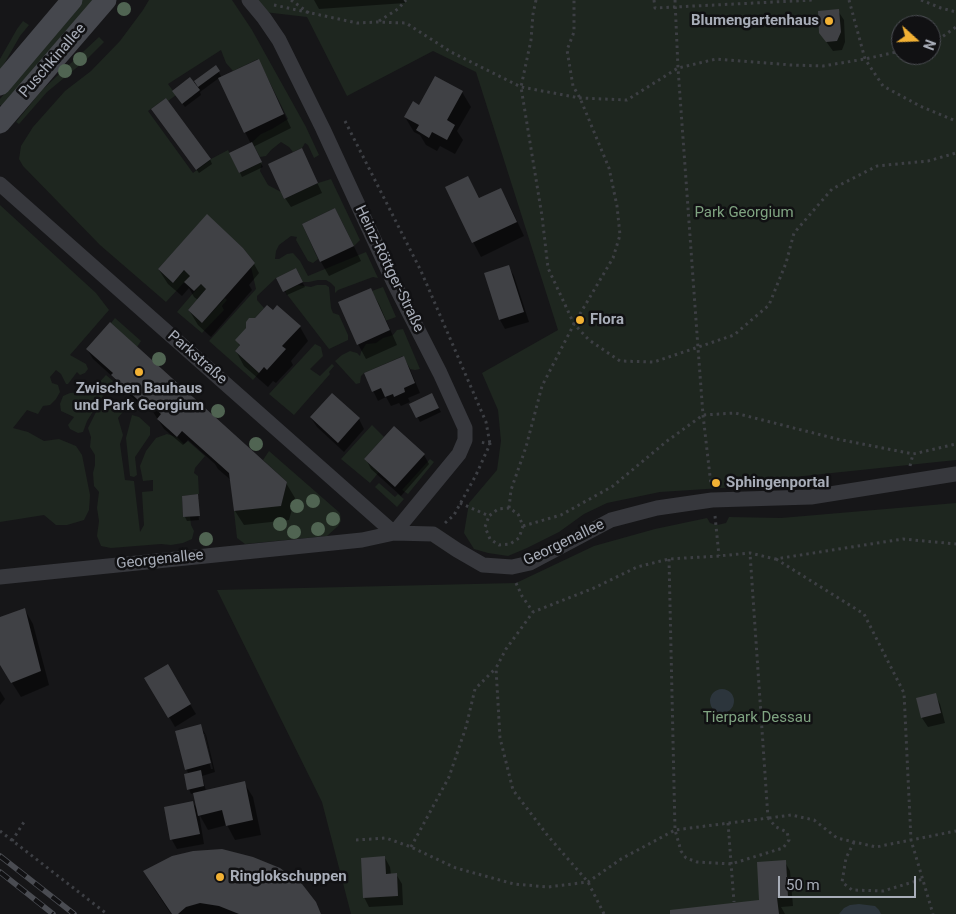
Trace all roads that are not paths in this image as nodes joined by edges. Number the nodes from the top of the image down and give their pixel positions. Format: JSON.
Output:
{"nodes":[{"id":1,"x":72,"y":0,"type":"edge"},
{"id":2,"x":106,"y":0,"type":"edge"},
{"id":3,"x":249,"y":0,"type":"edge"},
{"id":4,"x":0,"y":84,"type":"edge"},
{"id":5,"x":0,"y":123,"type":"edge"},
{"id":6,"x":0,"y":184,"type":"edge"},
{"id":7,"x":956,"y":474,"type":"edge"},
{"id":8,"x":394,"y":533,"type":"junction"},
{"id":9,"x":0,"y":577,"type":"edge"}],
"edges":[{"from":1,"to":4,"type":"main road","name":"Puschkinallee"},
{"from":2,"to":5,"type":"main road","name":"Puschkinallee"},
{"from":3,"to":8,"type":"street","name":"Heinz-Röttger-Straße"},
{"from":6,"to":8,"type":"street","name":"Parkstraße"},
{"from":7,"to":8,"type":"street","name":"Georgenallee"},
{"from":8,"to":9,"type":"street","name":"Georgenallee"}]}
